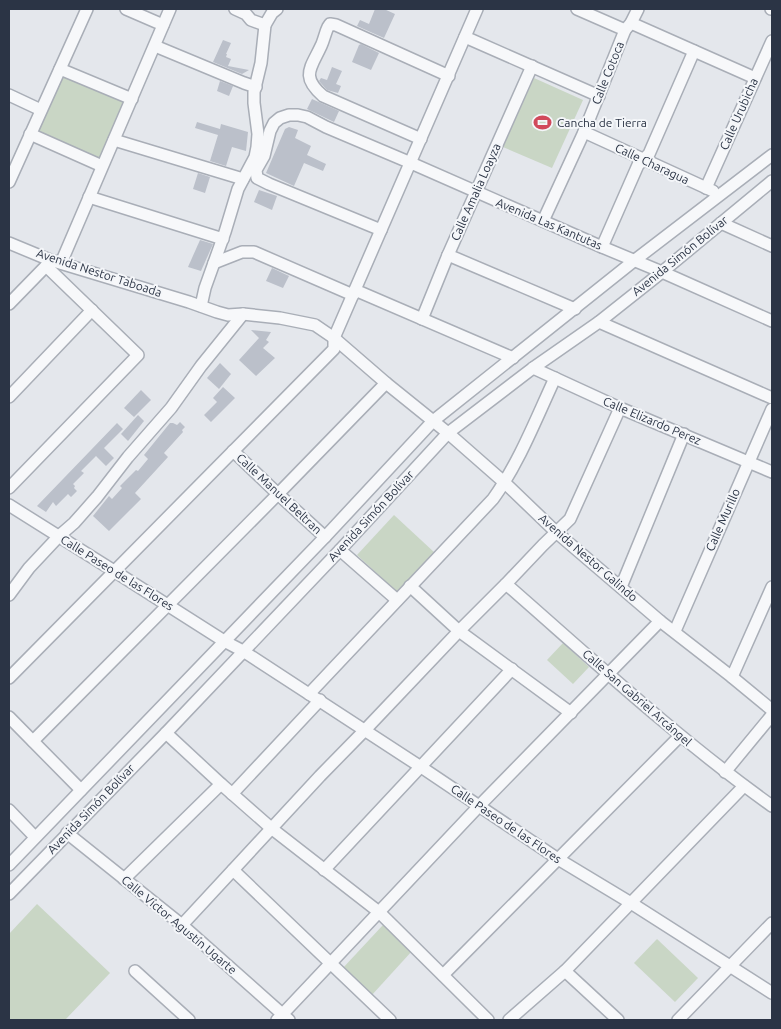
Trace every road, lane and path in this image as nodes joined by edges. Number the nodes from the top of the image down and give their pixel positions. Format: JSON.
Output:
{"nodes":[{"id":1,"x":87,"y":9,"type":"edge"},
{"id":2,"x":126,"y":9,"type":"edge"},
{"id":3,"x":170,"y":9,"type":"edge"},
{"id":4,"x":235,"y":9,"type":"edge"},
{"id":5,"x":277,"y":9,"type":"edge"},
{"id":6,"x":578,"y":9,"type":"edge"},
{"id":7,"x":638,"y":9,"type":"edge"},
{"id":8,"x":474,"y":10,"type":"edge"},
{"id":9,"x":164,"y":25,"type":"junction"},
{"id":10,"x":265,"y":25,"type":"junction"},
{"id":11,"x":628,"y":26,"type":"junction"},
{"id":12,"x":465,"y":37,"type":"junction"},
{"id":13,"x":772,"y":41,"type":"edge"},
{"id":14,"x":155,"y":46,"type":"junction"},
{"id":15,"x":694,"y":51,"type":"junction"},
{"id":16,"x":532,"y":66,"type":"junction"},
{"id":17,"x":60,"y":69,"type":"junction"},
{"id":18,"x":449,"y":76,"type":"junction"},
{"id":19,"x":755,"y":78,"type":"junction"},
{"id":20,"x":256,"y":87,"type":"junction"},
{"id":21,"x":9,"y":96,"type":"edge"},
{"id":22,"x":599,"y":96,"type":"junction"},
{"id":23,"x":132,"y":99,"type":"junction"},
{"id":24,"x":41,"y":110,"type":"junction"},
{"id":25,"x":584,"y":132,"type":"junction"},
{"id":26,"x":30,"y":134,"type":"junction"},
{"id":27,"x":421,"y":139,"type":"junction"},
{"id":28,"x":114,"y":140,"type":"junction"},
{"id":29,"x":772,"y":156,"type":"edge"},
{"id":30,"x":643,"y":160,"type":"junction"},
{"id":31,"x":411,"y":163,"type":"junction"},
{"id":32,"x":102,"y":166,"type":"junction"},
{"id":33,"x":243,"y":179,"type":"junction"},
{"id":34,"x":772,"y":181,"type":"edge"},
{"id":35,"x":9,"y":182,"type":"edge"},
{"id":36,"x":706,"y":188,"type":"junction"},
{"id":37,"x":476,"y":192,"type":"junction"},
{"id":38,"x":722,"y":194,"type":"junction"},
{"id":39,"x":89,"y":197,"type":"junction"},
{"id":40,"x":543,"y":221,"type":"junction"},
{"id":41,"x":721,"y":223,"type":"junction"},
{"id":42,"x":381,"y":230,"type":"junction"},
{"id":43,"x":223,"y":238,"type":"junction"},
{"id":44,"x":9,"y":243,"type":"edge"},
{"id":45,"x":772,"y":246,"type":"edge"},
{"id":46,"x":602,"y":247,"type":"junction"},
{"id":47,"x":448,"y":255,"type":"junction"},
{"id":48,"x":635,"y":260,"type":"junction"},
{"id":49,"x":52,"y":263,"type":"junction"},
{"id":50,"x":214,"y":263,"type":"junction"},
{"id":51,"x":662,"y":272,"type":"junction"},
{"id":52,"x":354,"y":292,"type":"junction"},
{"id":53,"x":9,"y":304,"type":"edge"},
{"id":54,"x":201,"y":306,"type":"junction"},
{"id":55,"x":575,"y":309,"type":"junction"},
{"id":56,"x":92,"y":310,"type":"junction"},
{"id":57,"x":243,"y":314,"type":"junction"},
{"id":58,"x":422,"y":319,"type":"junction"},
{"id":59,"x":772,"y":321,"type":"edge"},
{"id":60,"x":599,"y":322,"type":"junction"},
{"id":61,"x":334,"y":338,"type":"junction"},
{"id":62,"x":512,"y":358,"type":"junction"},
{"id":63,"x":533,"y":368,"type":"junction"},
{"id":64,"x":555,"y":378,"type":"junction"},
{"id":65,"x":386,"y":382,"type":"junction"},
{"id":66,"x":9,"y":397,"type":"edge"},
{"id":67,"x":772,"y":398,"type":"edge"},
{"id":68,"x":620,"y":408,"type":"junction"},
{"id":69,"x":772,"y":409,"type":"edge"},
{"id":70,"x":433,"y":421,"type":"junction"},
{"id":71,"x":448,"y":433,"type":"junction"},
{"id":72,"x":684,"y":434,"type":"junction"},
{"id":73,"x":234,"y":451,"type":"junction"},
{"id":74,"x":749,"y":462,"type":"junction"},
{"id":75,"x":772,"y":472,"type":"edge"},
{"id":76,"x":505,"y":483,"type":"junction"},
{"id":77,"x":9,"y":488,"type":"edge"},
{"id":78,"x":278,"y":494,"type":"junction"},
{"id":79,"x":9,"y":505,"type":"edge"},
{"id":80,"x":556,"y":532,"type":"junction"},
{"id":81,"x":59,"y":536,"type":"junction"},
{"id":82,"x":325,"y":537,"type":"junction"},
{"id":83,"x":340,"y":550,"type":"junction"},
{"id":84,"x":114,"y":570,"type":"junction"},
{"id":85,"x":506,"y":584,"type":"junction"},
{"id":86,"x":410,"y":586,"type":"junction"},
{"id":87,"x":621,"y":587,"type":"junction"},
{"id":88,"x":772,"y":587,"type":"edge"},
{"id":89,"x":9,"y":595,"type":"edge"},
{"id":90,"x":397,"y":600,"type":"junction"},
{"id":91,"x":168,"y":605,"type":"junction"},
{"id":92,"x":660,"y":621,"type":"junction"},
{"id":93,"x":459,"y":631,"type":"junction"},
{"id":94,"x":674,"y":631,"type":"junction"},
{"id":95,"x":224,"y":641,"type":"junction"},
{"id":96,"x":242,"y":651,"type":"junction"},
{"id":97,"x":512,"y":669,"type":"junction"},
{"id":98,"x":609,"y":674,"type":"junction"},
{"id":99,"x":732,"y":677,"type":"junction"},
{"id":100,"x":9,"y":678,"type":"edge"},
{"id":101,"x":310,"y":694,"type":"junction"},
{"id":102,"x":320,"y":700,"type":"junction"},
{"id":103,"x":772,"y":710,"type":"edge"},
{"id":104,"x":571,"y":713,"type":"junction"},
{"id":105,"x":772,"y":715,"type":"edge"},
{"id":106,"x":9,"y":717,"type":"edge"},
{"id":107,"x":365,"y":730,"type":"junction"},
{"id":108,"x":166,"y":733,"type":"junction"},
{"id":109,"x":680,"y":736,"type":"junction"},
{"id":110,"x":33,"y":741,"type":"junction"},
{"id":111,"x":421,"y":767,"type":"junction"},
{"id":112,"x":725,"y":772,"type":"junction"},
{"id":113,"x":221,"y":784,"type":"junction"},
{"id":114,"x":744,"y":786,"type":"junction"},
{"id":115,"x":81,"y":790,"type":"junction"},
{"id":116,"x":232,"y":794,"type":"junction"},
{"id":117,"x":479,"y":806,"type":"junction"},
{"id":118,"x":772,"y":806,"type":"edge"},
{"id":119,"x":9,"y":810,"type":"edge"},
{"id":120,"x":271,"y":828,"type":"junction"},
{"id":121,"x":67,"y":833,"type":"junction"},
{"id":122,"x":35,"y":837,"type":"junction"},
{"id":123,"x":558,"y":859,"type":"junction"},
{"id":124,"x":9,"y":864,"type":"edge"},
{"id":125,"x":232,"y":870,"type":"junction"},
{"id":126,"x":324,"y":870,"type":"junction"},
{"id":127,"x":124,"y":879,"type":"junction"},
{"id":128,"x":9,"y":894,"type":"edge"},
{"id":129,"x":632,"y":903,"type":"junction"},
{"id":130,"x":379,"y":912,"type":"junction"},
{"id":131,"x":772,"y":923,"type":"edge"},
{"id":132,"x":182,"y":925,"type":"junction"},
{"id":133,"x":330,"y":964,"type":"junction"},
{"id":134,"x":731,"y":966,"type":"junction"},
{"id":135,"x":135,"y":971,"type":"dead end"},
{"id":136,"x":564,"y":972,"type":"junction"},
{"id":137,"x":443,"y":975,"type":"junction"},
{"id":138,"x":772,"y":993,"type":"edge"},
{"id":139,"x":283,"y":1018,"type":"edge"},
{"id":140,"x":482,"y":1018,"type":"edge"},
{"id":141,"x":189,"y":1020,"type":"edge"},
{"id":142,"x":390,"y":1020,"type":"edge"},
{"id":143,"x":509,"y":1020,"type":"edge"},
{"id":144,"x":618,"y":1020,"type":"edge"},
{"id":145,"x":678,"y":1020,"type":"edge"}],
"edges":[{"from":1,"to":17,"type":"street"},
{"from":2,"to":9,"type":"street"},
{"from":3,"to":9,"type":"street"},
{"from":4,"to":10,"type":"street"},
{"from":5,"to":10,"type":"street"},
{"from":6,"to":11,"type":"street"},
{"from":7,"to":11,"type":"street","name":"Calle Cotoca"},
{"from":8,"to":12,"type":"street"},
{"from":9,"to":14,"type":"street"},
{"from":10,"to":20,"type":"street"},
{"from":11,"to":15,"type":"street"},
{"from":11,"to":22,"type":"street","name":"Calle Cotoca"},
{"from":12,"to":16,"type":"street"},
{"from":12,"to":18,"type":"street"},
{"from":13,"to":19,"type":"street","name":"Calle Urubicha"},
{"from":14,"to":20,"type":"street"},
{"from":14,"to":23,"type":"street"},
{"from":15,"to":19,"type":"street"},
{"from":15,"to":30,"type":"street"},
{"from":16,"to":22,"type":"street"},
{"from":16,"to":37,"type":"street","name":"Calle Amalia Loayza"},
{"from":17,"to":23,"type":"street"},
{"from":17,"to":24,"type":"street"},
{"from":18,"to":27,"type":"street"},
{"from":18,"to":27,"type":"street"},
{"from":19,"to":36,"type":"street","name":"Calle Urubicha"},
{"from":20,"to":33,"type":"street"},
{"from":21,"to":24,"type":"street"},
{"from":22,"to":25,"type":"street","name":"Calle Cotoca"},
{"from":23,"to":28,"type":"street"},
{"from":24,"to":26,"type":"street"},
{"from":25,"to":30,"type":"street","name":"Calle Charagua"},
{"from":25,"to":40,"type":"street","name":"Calle Cotoca"},
{"from":26,"to":32,"type":"street"},
{"from":26,"to":35,"type":"street"},
{"from":27,"to":31,"type":"street"},
{"from":28,"to":32,"type":"street"},
{"from":28,"to":33,"type":"street"},
{"from":29,"to":38,"type":"street","name":"Avenida Simón Bolívar"},
{"from":30,"to":36,"type":"street","name":"Calle Charagua"},
{"from":30,"to":46,"type":"street"},
{"from":31,"to":37,"type":"street","name":"Avenida Las Kantutas"},
{"from":31,"to":42,"type":"street"},
{"from":31,"to":42,"type":"street","name":"Avenida Las Kantutas"},
{"from":32,"to":39,"type":"street"},
{"from":33,"to":43,"type":"street"},
{"from":34,"to":41,"type":"street","name":"Avenida Simón Bolívar"},
{"from":36,"to":38,"type":"street","name":"Calle Charagua"},
{"from":37,"to":40,"type":"street","name":"Avenida Las Kantutas"},
{"from":37,"to":47,"type":"street","name":"Calle Amalia Loayza"},
{"from":38,"to":48,"type":"street","name":"Avenida Simón Bolívar"},
{"from":39,"to":43,"type":"street"},
{"from":39,"to":49,"type":"street"},
{"from":40,"to":46,"type":"street","name":"Avenida Las Kantutas"},
{"from":41,"to":45,"type":"street"},
{"from":41,"to":51,"type":"street","name":"Avenida Simón Bolívar"},
{"from":42,"to":52,"type":"street"},
{"from":43,"to":50,"type":"street"},
{"from":44,"to":49,"type":"street","name":"Avenida Nestor Taboada"},
{"from":46,"to":48,"type":"street","name":"Avenida Las Kantutas"},
{"from":47,"to":55,"type":"street"},
{"from":47,"to":58,"type":"street","name":"Calle Amalia Loayza"},
{"from":48,"to":51,"type":"street","name":"Avenida Las Kantutas"},
{"from":48,"to":55,"type":"street","name":"Avenida Simón Bolívar"},
{"from":49,"to":53,"type":"street"},
{"from":49,"to":54,"type":"street","name":"Avenida Nestor Taboada"},
{"from":49,"to":56,"type":"street"},
{"from":50,"to":52,"type":"street"},
{"from":50,"to":54,"type":"street"},
{"from":51,"to":59,"type":"street","name":"Avenida Las Kantutas"},
{"from":51,"to":60,"type":"street","name":"Avenida Simón Bolívar"},
{"from":52,"to":58,"type":"street"},
{"from":52,"to":61,"type":"street"},
{"from":54,"to":57,"type":"street"},
{"from":55,"to":62,"type":"street","name":"Avenida Simón Bolívar"},
{"from":56,"to":66,"type":"street"},
{"from":56,"to":77,"type":"street"},
{"from":57,"to":61,"type":"street"},
{"from":57,"to":81,"type":"street"},
{"from":58,"to":62,"type":"street"},
{"from":60,"to":63,"type":"street","name":"Avenida Simón Bolívar"},
{"from":60,"to":67,"type":"street"},
{"from":61,"to":65,"type":"street"},
{"from":61,"to":73,"type":"street"},
{"from":62,"to":70,"type":"street","name":"Avenida Simón Bolívar"},
{"from":63,"to":64,"type":"street","name":"Calle Elizardo Perez"},
{"from":63,"to":71,"type":"street","name":"Avenida Simón Bolívar"},
{"from":64,"to":68,"type":"street","name":"Calle Elizardo Perez"},
{"from":64,"to":76,"type":"street"},
{"from":65,"to":70,"type":"street"},
{"from":65,"to":78,"type":"street"},
{"from":68,"to":72,"type":"street","name":"Calle Elizardo Perez"},
{"from":68,"to":80,"type":"street"},
{"from":69,"to":74,"type":"street","name":"Calle Murillo"},
{"from":70,"to":71,"type":"street","name":"Avenida Nestor Galindo"},
{"from":70,"to":82,"type":"street","name":"Avenida Simón Bolívar"},
{"from":71,"to":76,"type":"street","name":"Avenida Nestor Galindo"},
{"from":71,"to":83,"type":"street","name":"Avenida Simón Bolívar"},
{"from":72,"to":74,"type":"street","name":"Calle Elizardo Perez"},
{"from":72,"to":87,"type":"street"},
{"from":73,"to":78,"type":"street","name":"Calle Manuel Beltran"},
{"from":73,"to":84,"type":"street"},
{"from":74,"to":75,"type":"street","name":"Calle Elizardo Perez"},
{"from":74,"to":94,"type":"street","name":"Calle Murillo"},
{"from":76,"to":80,"type":"street","name":"Avenida Nestor Galindo"},
{"from":76,"to":86,"type":"street"},
{"from":78,"to":82,"type":"street","name":"Calle Manuel Beltran"},
{"from":78,"to":91,"type":"street"},
{"from":79,"to":81,"type":"street","name":"Calle Paseo de las Flores"},
{"from":80,"to":85,"type":"street"},
{"from":80,"to":87,"type":"street","name":"Avenida Nestor Galindo"},
{"from":81,"to":84,"type":"street","name":"Calle Paseo de las Flores"},
{"from":81,"to":89,"type":"street"},
{"from":82,"to":95,"type":"street","name":"Avenida Simón Bolívar"},
{"from":83,"to":90,"type":"street"},
{"from":83,"to":96,"type":"street","name":"Avenida Simón Bolívar"},
{"from":84,"to":91,"type":"street","name":"Calle Paseo de las Flores"},
{"from":84,"to":100,"type":"street"},
{"from":85,"to":93,"type":"street"},
{"from":85,"to":98,"type":"street","name":"Calle San Gabriel Arcángel"},
{"from":86,"to":90,"type":"street"},
{"from":86,"to":93,"type":"street"},
{"from":87,"to":92,"type":"street","name":"Avenida Nestor Galindo"},
{"from":88,"to":99,"type":"street"},
{"from":90,"to":101,"type":"street"},
{"from":91,"to":95,"type":"street","name":"Calle Paseo de las Flores"},
{"from":91,"to":110,"type":"street"},
{"from":92,"to":94,"type":"street","name":"Avenida Nestor Galindo"},
{"from":92,"to":98,"type":"street"},
{"from":93,"to":97,"type":"street"},
{"from":93,"to":107,"type":"street"},
{"from":94,"to":99,"type":"street","name":"Avenida Nestor Galindo"},
{"from":95,"to":96,"type":"street","name":"Calle Paseo de las Flores"},
{"from":95,"to":115,"type":"street","name":"Avenida Simón Bolívar"},
{"from":96,"to":101,"type":"street","name":"Calle Paseo de las Flores"},
{"from":96,"to":108,"type":"street","name":"Avenida Simón Bolívar"},
{"from":97,"to":104,"type":"street"},
{"from":97,"to":111,"type":"street"},
{"from":98,"to":104,"type":"street"},
{"from":98,"to":109,"type":"street","name":"Calle San Gabriel Arcángel"},
{"from":99,"to":103,"type":"street","name":"Avenida Nestor Galindo"},
{"from":101,"to":102,"type":"street","name":"Calle Paseo de las Flores"},
{"from":102,"to":107,"type":"street","name":"Calle Paseo de las Flores"},
{"from":102,"to":116,"type":"street"},
{"from":104,"to":117,"type":"street"},
{"from":105,"to":112,"type":"street"},
{"from":106,"to":110,"type":"street"},
{"from":107,"to":111,"type":"street","name":"Calle Paseo de las Flores"},
{"from":107,"to":120,"type":"street"},
{"from":108,"to":113,"type":"street"},
{"from":108,"to":121,"type":"street","name":"Avenida Simón Bolívar"},
{"from":109,"to":112,"type":"street","name":"Calle San Gabriel Arcángel"},
{"from":109,"to":123,"type":"street"},
{"from":110,"to":115,"type":"street"},
{"from":111,"to":117,"type":"street","name":"Calle Paseo de las Flores"},
{"from":111,"to":126,"type":"street"},
{"from":112,"to":114,"type":"street","name":"Calle San Gabriel Arcángel"},
{"from":113,"to":116,"type":"street"},
{"from":113,"to":127,"type":"street"},
{"from":114,"to":118,"type":"street","name":"Calle San Gabriel Arcángel"},
{"from":114,"to":129,"type":"street"},
{"from":115,"to":122,"type":"street","name":"Avenida Simón Bolívar"},
{"from":116,"to":120,"type":"street"},
{"from":117,"to":123,"type":"street","name":"Calle Paseo de las Flores"},
{"from":117,"to":130,"type":"street"},
{"from":119,"to":122,"type":"street"},
{"from":120,"to":125,"type":"street"},
{"from":120,"to":126,"type":"street"},
{"from":121,"to":127,"type":"street","name":"Calle Víctor Agustín Ugarte"},
{"from":121,"to":128,"type":"street","name":"Avenida Simón Bolívar"},
{"from":122,"to":124,"type":"street","name":"Avenida Simón Bolívar"},
{"from":123,"to":129,"type":"street","name":"Calle Paseo de las Flores"},
{"from":123,"to":137,"type":"street"},
{"from":125,"to":132,"type":"street"},
{"from":125,"to":133,"type":"street"},
{"from":126,"to":130,"type":"street"},
{"from":127,"to":132,"type":"street","name":"Calle Víctor Agustín Ugarte"},
{"from":129,"to":134,"type":"street","name":"Calle Paseo de las Flores"},
{"from":129,"to":136,"type":"street"},
{"from":130,"to":133,"type":"street"},
{"from":130,"to":137,"type":"street"},
{"from":131,"to":134,"type":"street"},
{"from":132,"to":139,"type":"street","name":"Calle Víctor Agustín Ugarte"},
{"from":133,"to":139,"type":"street"},
{"from":133,"to":142,"type":"street"},
{"from":134,"to":138,"type":"street","name":"Calle Paseo de las Flores"},
{"from":134,"to":145,"type":"street"},
{"from":135,"to":141,"type":"street"},
{"from":136,"to":143,"type":"street"},
{"from":136,"to":144,"type":"street"},
{"from":137,"to":140,"type":"street"}]}
